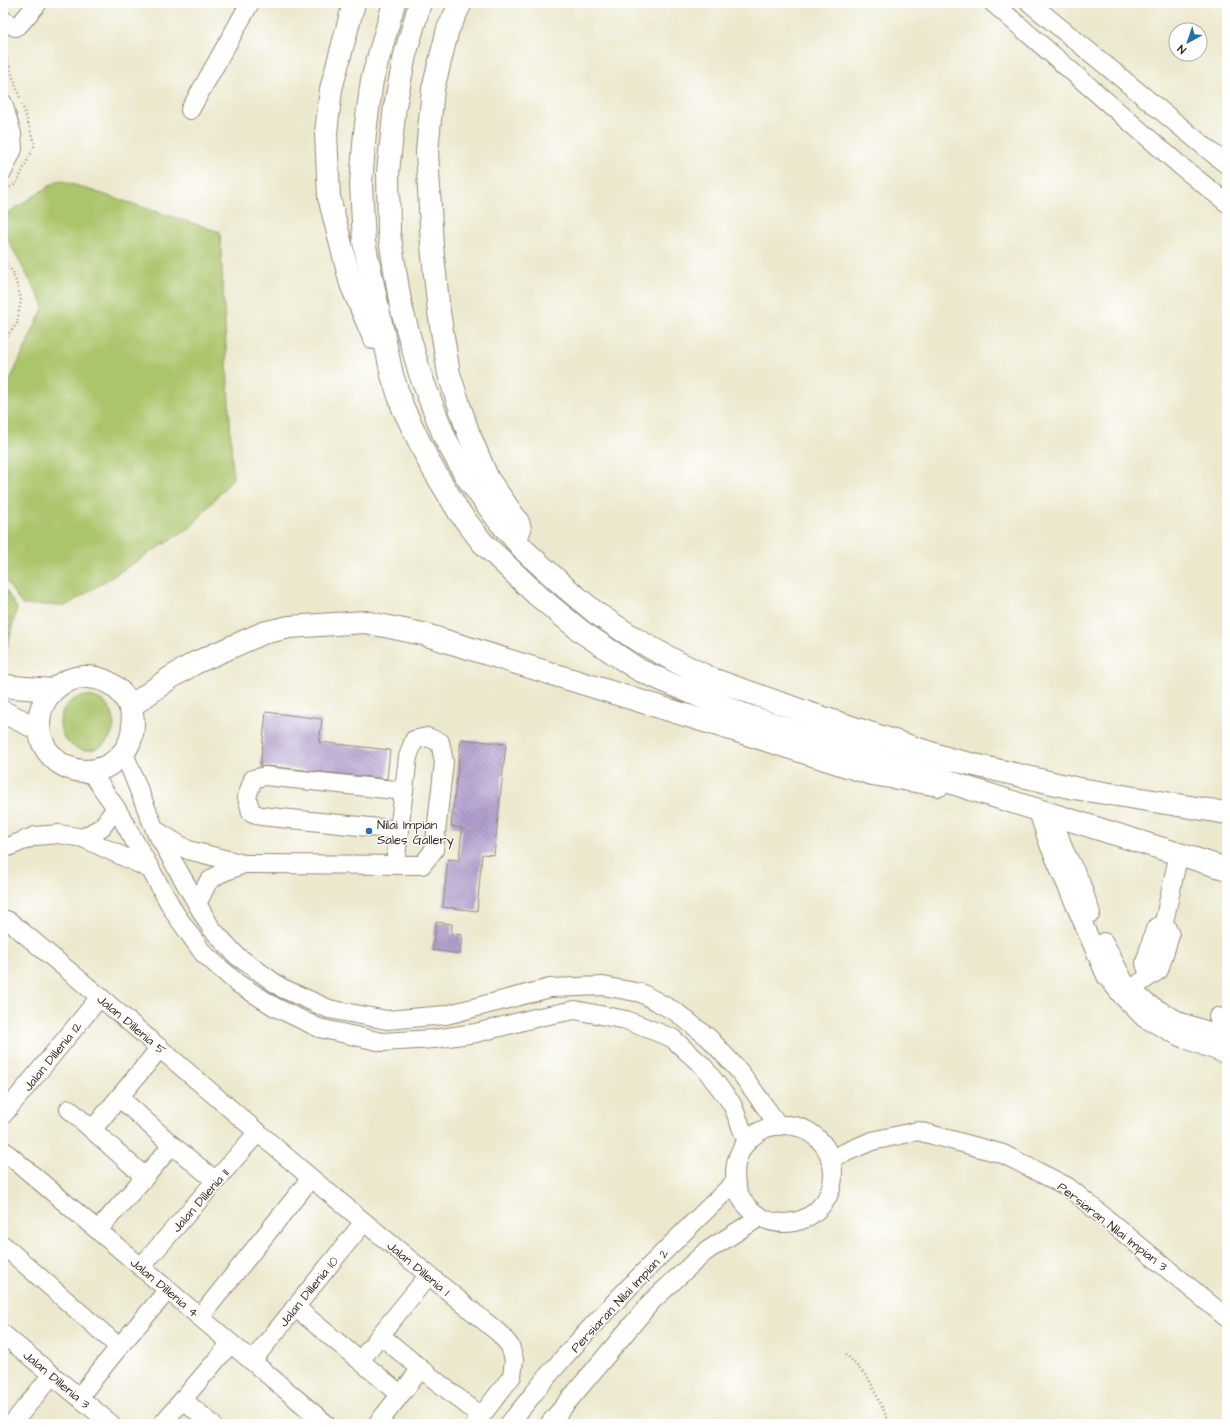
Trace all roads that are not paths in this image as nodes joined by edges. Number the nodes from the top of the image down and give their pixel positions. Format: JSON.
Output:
{"nodes":[{"id":1,"x":38,"y":3,"type":"edge"},
{"id":2,"x":250,"y":3,"type":"edge"},
{"id":3,"x":354,"y":3,"type":"edge"},
{"id":4,"x":394,"y":3,"type":"edge"},
{"id":5,"x":420,"y":3,"type":"edge"},
{"id":6,"x":461,"y":3,"type":"edge"},
{"id":7,"x":993,"y":3,"type":"edge"},
{"id":8,"x":1030,"y":3,"type":"edge"},
{"id":9,"x":3,"y":20,"type":"edge"},
{"id":10,"x":3,"y":103,"type":"edge"},
{"id":11,"x":190,"y":110,"type":"dead end"},
{"id":12,"x":1227,"y":165,"type":"edge"},
{"id":13,"x":3,"y":171,"type":"edge"},
{"id":14,"x":1227,"y":203,"type":"edge"},
{"id":15,"x":392,"y":375,"type":"junction"},
{"id":16,"x":526,"y":552,"type":"junction"},
{"id":17,"x":3,"y":685,"type":"edge"},
{"id":18,"x":52,"y":690,"type":"junction"},
{"id":19,"x":130,"y":707,"type":"junction"},
{"id":20,"x":3,"y":712,"type":"edge"},
{"id":21,"x":38,"y":729,"type":"junction"},
{"id":22,"x":124,"y":753,"type":"junction"},
{"id":23,"x":90,"y":771,"type":"junction"},
{"id":24,"x":974,"y":790,"type":"junction"},
{"id":25,"x":404,"y":791,"type":"junction"},
{"id":26,"x":116,"y":808,"type":"junction"},
{"id":27,"x":1044,"y":811,"type":"junction"},
{"id":28,"x":1227,"y":813,"type":"edge"},
{"id":29,"x":155,"y":830,"type":"junction"},
{"id":30,"x":399,"y":830,"type":"junction"},
{"id":31,"x":84,"y":838,"type":"junction"},
{"id":32,"x":3,"y":849,"type":"edge"},
{"id":33,"x":1178,"y":853,"type":"junction"},
{"id":34,"x":244,"y":864,"type":"junction"},
{"id":35,"x":395,"y":864,"type":"junction"},
{"id":36,"x":1227,"y":869,"type":"edge"},
{"id":37,"x":150,"y":870,"type":"junction"},
{"id":38,"x":197,"y":904,"type":"junction"},
{"id":39,"x":3,"y":919,"type":"edge"},
{"id":40,"x":1131,"y":988,"type":"junction"},
{"id":41,"x":100,"y":997,"type":"junction"},
{"id":42,"x":1227,"y":1037,"type":"edge"},
{"id":43,"x":160,"y":1048,"type":"junction"},
{"id":44,"x":1227,"y":1055,"type":"edge"},
{"id":45,"x":119,"y":1097,"type":"junction"},
{"id":46,"x":69,"y":1109,"type":"dead end"},
{"id":47,"x":3,"y":1115,"type":"edge"},
{"id":48,"x":779,"y":1126,"type":"junction"},
{"id":49,"x":92,"y":1130,"type":"junction"},
{"id":50,"x":258,"y":1132,"type":"junction"},
{"id":51,"x":747,"y":1142,"type":"junction"},
{"id":52,"x":172,"y":1145,"type":"junction"},
{"id":53,"x":3,"y":1150,"type":"edge"},
{"id":54,"x":830,"y":1159,"type":"junction"},
{"id":55,"x":145,"y":1178,"type":"junction"},
{"id":56,"x":311,"y":1178,"type":"junction"},
{"id":57,"x":216,"y":1181,"type":"junction"},
{"id":58,"x":735,"y":1182,"type":"junction"},
{"id":59,"x":760,"y":1217,"type":"junction"},
{"id":60,"x":364,"y":1222,"type":"junction"},
{"id":61,"x":98,"y":1230,"type":"junction"},
{"id":62,"x":3,"y":1245,"type":"edge"},
{"id":63,"x":141,"y":1267,"type":"junction"},
{"id":64,"x":428,"y":1276,"type":"junction"},
{"id":65,"x":632,"y":1284,"type":"junction"},
{"id":66,"x":168,"y":1290,"type":"junction"},
{"id":67,"x":652,"y":1301,"type":"junction"},
{"id":68,"x":295,"y":1307,"type":"junction"},
{"id":69,"x":200,"y":1317,"type":"junction"},
{"id":70,"x":1227,"y":1318,"type":"edge"},
{"id":71,"x":3,"y":1334,"type":"edge"},
{"id":72,"x":380,"y":1335,"type":"junction"},
{"id":73,"x":230,"y":1343,"type":"junction"},
{"id":74,"x":119,"y":1347,"type":"junction"},
{"id":75,"x":361,"y":1360,"type":"junction"},
{"id":76,"x":252,"y":1361,"type":"junction"},
{"id":77,"x":421,"y":1369,"type":"junction"},
{"id":78,"x":52,"y":1375,"type":"junction"},
{"id":79,"x":400,"y":1394,"type":"junction"},
{"id":80,"x":79,"y":1397,"type":"junction"},
{"id":81,"x":183,"y":1400,"type":"junction"},
{"id":82,"x":478,"y":1420,"type":"edge"},
{"id":83,"x":12,"y":1424,"type":"edge"},
{"id":84,"x":111,"y":1424,"type":"edge"},
{"id":85,"x":162,"y":1424,"type":"edge"},
{"id":86,"x":212,"y":1424,"type":"edge"},
{"id":87,"x":326,"y":1424,"type":"edge"},
{"id":88,"x":377,"y":1424,"type":"edge"},
{"id":89,"x":509,"y":1424,"type":"edge"},
{"id":90,"x":548,"y":1424,"type":"edge"}],
"edges":[{"from":1,"to":9,"type":"street"},
{"from":2,"to":11,"type":"street"},
{"from":3,"to":15,"type":"main road"},
{"from":4,"to":15,"type":"main road"},
{"from":5,"to":16,"type":"main road"},
{"from":6,"to":16,"type":"main road"},
{"from":7,"to":14,"type":"street"},
{"from":8,"to":12,"type":"street"},
{"from":10,"to":13,"type":"street"},
{"from":15,"to":24,"type":"main road"},
{"from":16,"to":28,"type":"main road"},
{"from":17,"to":18,"type":"main road"},
{"from":18,"to":19,"type":"main road"},
{"from":18,"to":21,"type":"main road"},
{"from":19,"to":22,"type":"main road"},
{"from":19,"to":24,"type":"main road"},
{"from":20,"to":21,"type":"main road"},
{"from":21,"to":23,"type":"main road"},
{"from":22,"to":23,"type":"main road"},
{"from":22,"to":29,"type":"street"},
{"from":23,"to":26,"type":"street"},
{"from":24,"to":27,"type":"main road"},
{"from":25,"to":30,"type":"street"},
{"from":25,"to":30,"type":"street"},
{"from":25,"to":35,"type":"street"},
{"from":26,"to":31,"type":"street"},
{"from":26,"to":37,"type":"street"},
{"from":27,"to":33,"type":"main road"},
{"from":27,"to":40,"type":"street"},
{"from":27,"to":44,"type":"street"},
{"from":29,"to":34,"type":"street"},
{"from":29,"to":38,"type":"street"},
{"from":30,"to":35,"type":"street"},
{"from":31,"to":32,"type":"street"},
{"from":31,"to":37,"type":"street"},
{"from":33,"to":36,"type":"main road"},
{"from":33,"to":40,"type":"street"},
{"from":34,"to":35,"type":"street"},
{"from":34,"to":38,"type":"street"},
{"from":37,"to":51,"type":"street"},
{"from":38,"to":48,"type":"street"},
{"from":39,"to":41,"type":"street","name":"Jalan Dillenia 5"},
{"from":40,"to":42,"type":"street"},
{"from":41,"to":43,"type":"street","name":"Jalan Dillenia 5"},
{"from":41,"to":47,"type":"street","name":"Jalan Dillenia 12"},
{"from":43,"to":45,"type":"street"},
{"from":43,"to":50,"type":"street","name":"Jalan Dillenia 5"},
{"from":45,"to":49,"type":"street"},
{"from":45,"to":52,"type":"street"},
{"from":46,"to":49,"type":"street"},
{"from":48,"to":51,"type":"street"},
{"from":48,"to":54,"type":"street"},
{"from":49,"to":55,"type":"street"},
{"from":50,"to":56,"type":"street","name":"Jalan Dillenia 1"},
{"from":50,"to":57,"type":"street","name":"Jalan Dillenia 11"},
{"from":51,"to":58,"type":"street"},
{"from":52,"to":55,"type":"street"},
{"from":52,"to":57,"type":"street"},
{"from":53,"to":61,"type":"street","name":"Jalan Dillenia 4"},
{"from":54,"to":59,"type":"street"},
{"from":54,"to":70,"type":"street","name":"Persiaran Nilai Impian 3"},
{"from":55,"to":61,"type":"street"},
{"from":56,"to":60,"type":"street","name":"Jalan Dillenia 1"},
{"from":56,"to":69,"type":"street"},
{"from":57,"to":63,"type":"street","name":"Jalan Dillenia 11"},
{"from":58,"to":59,"type":"street"},
{"from":58,"to":65,"type":"street","name":"Persiaran Nilai Impian 2"},
{"from":59,"to":67,"type":"street","name":"Persiaran Nilai Impian 2"},
{"from":60,"to":64,"type":"street","name":"Jalan Dillenia 1"},
{"from":60,"to":68,"type":"street","name":"Jalan Dillenia 10"},
{"from":61,"to":63,"type":"street","name":"Jalan Dillenia 4"},
{"from":62,"to":74,"type":"street"},
{"from":63,"to":66,"type":"street","name":"Jalan Dillenia 4"},
{"from":64,"to":72,"type":"street"},
{"from":64,"to":82,"type":"street","name":"Jalan Dillenia 1"},
{"from":65,"to":67,"type":"street"},
{"from":65,"to":89,"type":"street","name":"Persiaran Nilai Impian 2"},
{"from":66,"to":69,"type":"street","name":"Jalan Dillenia 4"},
{"from":66,"to":74,"type":"street"},
{"from":67,"to":90,"type":"street","name":"Persiaran Nilai Impian 2"},
{"from":68,"to":75,"type":"street"},
{"from":68,"to":76,"type":"street","name":"Jalan Dillenia 10"},
{"from":69,"to":73,"type":"street","name":"Jalan Dillenia 4"},
{"from":71,"to":78,"type":"street","name":"Jalan Dillenia 3"},
{"from":72,"to":75,"type":"street"},
{"from":72,"to":77,"type":"street"},
{"from":73,"to":76,"type":"street","name":"Jalan Dillenia 4"},
{"from":73,"to":81,"type":"street"},
{"from":74,"to":80,"type":"street"},
{"from":75,"to":79,"type":"street"},
{"from":76,"to":87,"type":"street","name":"Jalan Dillenia 4"},
{"from":77,"to":79,"type":"street"},
{"from":77,"to":82,"type":"street"},
{"from":78,"to":80,"type":"street","name":"Jalan Dillenia 3"},
{"from":78,"to":83,"type":"street"},
{"from":79,"to":88,"type":"street"},
{"from":80,"to":84,"type":"street","name":"Jalan Dillenia 3"},
{"from":81,"to":85,"type":"street"},
{"from":81,"to":86,"type":"street"}]}
